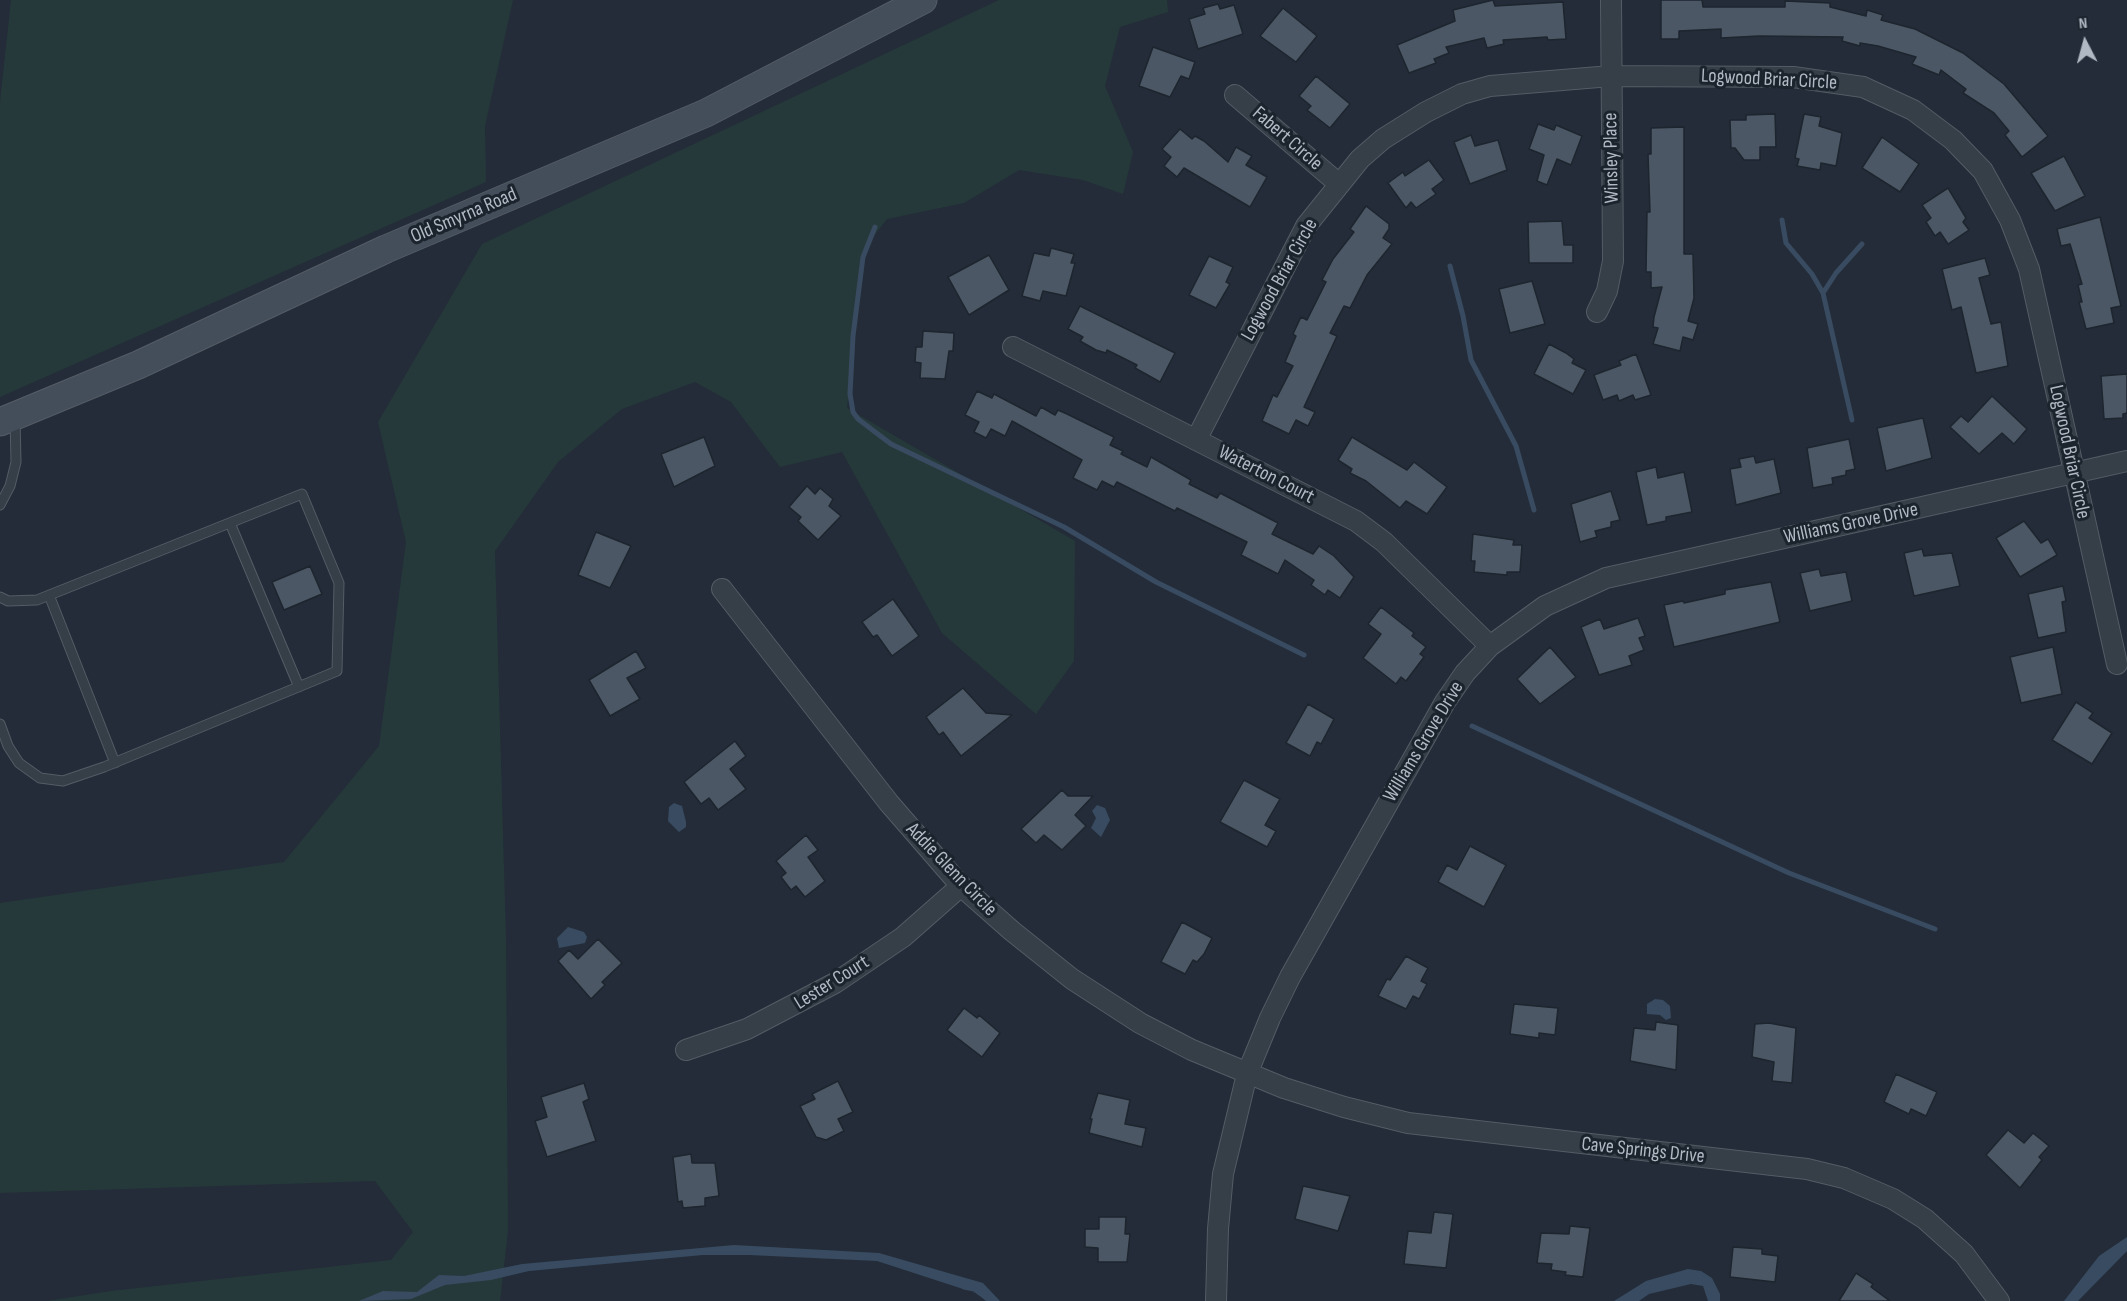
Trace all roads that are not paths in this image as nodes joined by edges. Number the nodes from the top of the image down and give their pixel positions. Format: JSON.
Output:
{"nodes":[{"id":1,"x":923,"y":0,"type":"edge"},
{"id":2,"x":1611,"y":0,"type":"edge"},
{"id":3,"x":1611,"y":76,"type":"junction"},
{"id":4,"x":1235,"y":95,"type":"dead end"},
{"id":5,"x":1339,"y":184,"type":"junction"},
{"id":6,"x":1597,"y":312,"type":"dead end"},
{"id":7,"x":1013,"y":347,"type":"dead end"},
{"id":8,"x":7,"y":420,"type":"edge"},
{"id":9,"x":1196,"y":440,"type":"junction"},
{"id":10,"x":2127,"y":461,"type":"edge"},
{"id":11,"x":2073,"y":472,"type":"junction"},
{"id":12,"x":0,"y":506,"type":"edge"},
{"id":13,"x":230,"y":523,"type":"junction"},
{"id":14,"x":722,"y":589,"type":"dead end"},
{"id":15,"x":49,"y":595,"type":"junction"},
{"id":16,"x":0,"y":597,"type":"edge"},
{"id":17,"x":1490,"y":646,"type":"junction"},
{"id":18,"x":2117,"y":664,"type":"dead end"},
{"id":19,"x":299,"y":687,"type":"junction"},
{"id":20,"x":0,"y":724,"type":"edge"},
{"id":21,"x":115,"y":763,"type":"junction"},
{"id":22,"x":961,"y":886,"type":"junction"},
{"id":23,"x":686,"y":1050,"type":"dead end"},
{"id":24,"x":1247,"y":1074,"type":"junction"},
{"id":25,"x":1216,"y":1301,"type":"edge"},
{"id":26,"x":1999,"y":1301,"type":"edge"}],
"edges":[{"from":1,"to":8,"type":"street","name":"Old Smyrna Road"},
{"from":2,"to":3,"type":"street","name":"Winsley Place"},
{"from":3,"to":5,"type":"street","name":"Logwood Briar Circle"},
{"from":3,"to":6,"type":"street","name":"Winsley Place"},
{"from":3,"to":11,"type":"street","name":"Logwood Briar Circle"},
{"from":4,"to":5,"type":"street","name":"Fabert Circle"},
{"from":5,"to":9,"type":"street","name":"Logwood Briar Circle"},
{"from":7,"to":9,"type":"street","name":"Waterton Court"},
{"from":8,"to":12,"type":"lane"},
{"from":9,"to":17,"type":"street","name":"Waterton Court"},
{"from":10,"to":11,"type":"street","name":"Williams Grove Drive"},
{"from":11,"to":17,"type":"street","name":"Williams Grove Drive"},
{"from":11,"to":18,"type":"street","name":"Logwood Briar Circle"},
{"from":13,"to":15,"type":"lane"},
{"from":13,"to":19,"type":"lane"},
{"from":13,"to":19,"type":"lane"},
{"from":14,"to":22,"type":"street","name":"Addie Glenn Circle"},
{"from":15,"to":16,"type":"lane"},
{"from":15,"to":21,"type":"lane"},
{"from":17,"to":24,"type":"street","name":"Williams Grove Drive"},
{"from":19,"to":21,"type":"lane"},
{"from":20,"to":21,"type":"lane"},
{"from":22,"to":23,"type":"street","name":"Lester Court"},
{"from":22,"to":24,"type":"street","name":"Addie Glenn Circle"},
{"from":24,"to":25,"type":"street","name":"Williams Grove Drive"},
{"from":24,"to":26,"type":"street","name":"Cave Springs Drive"}]}
